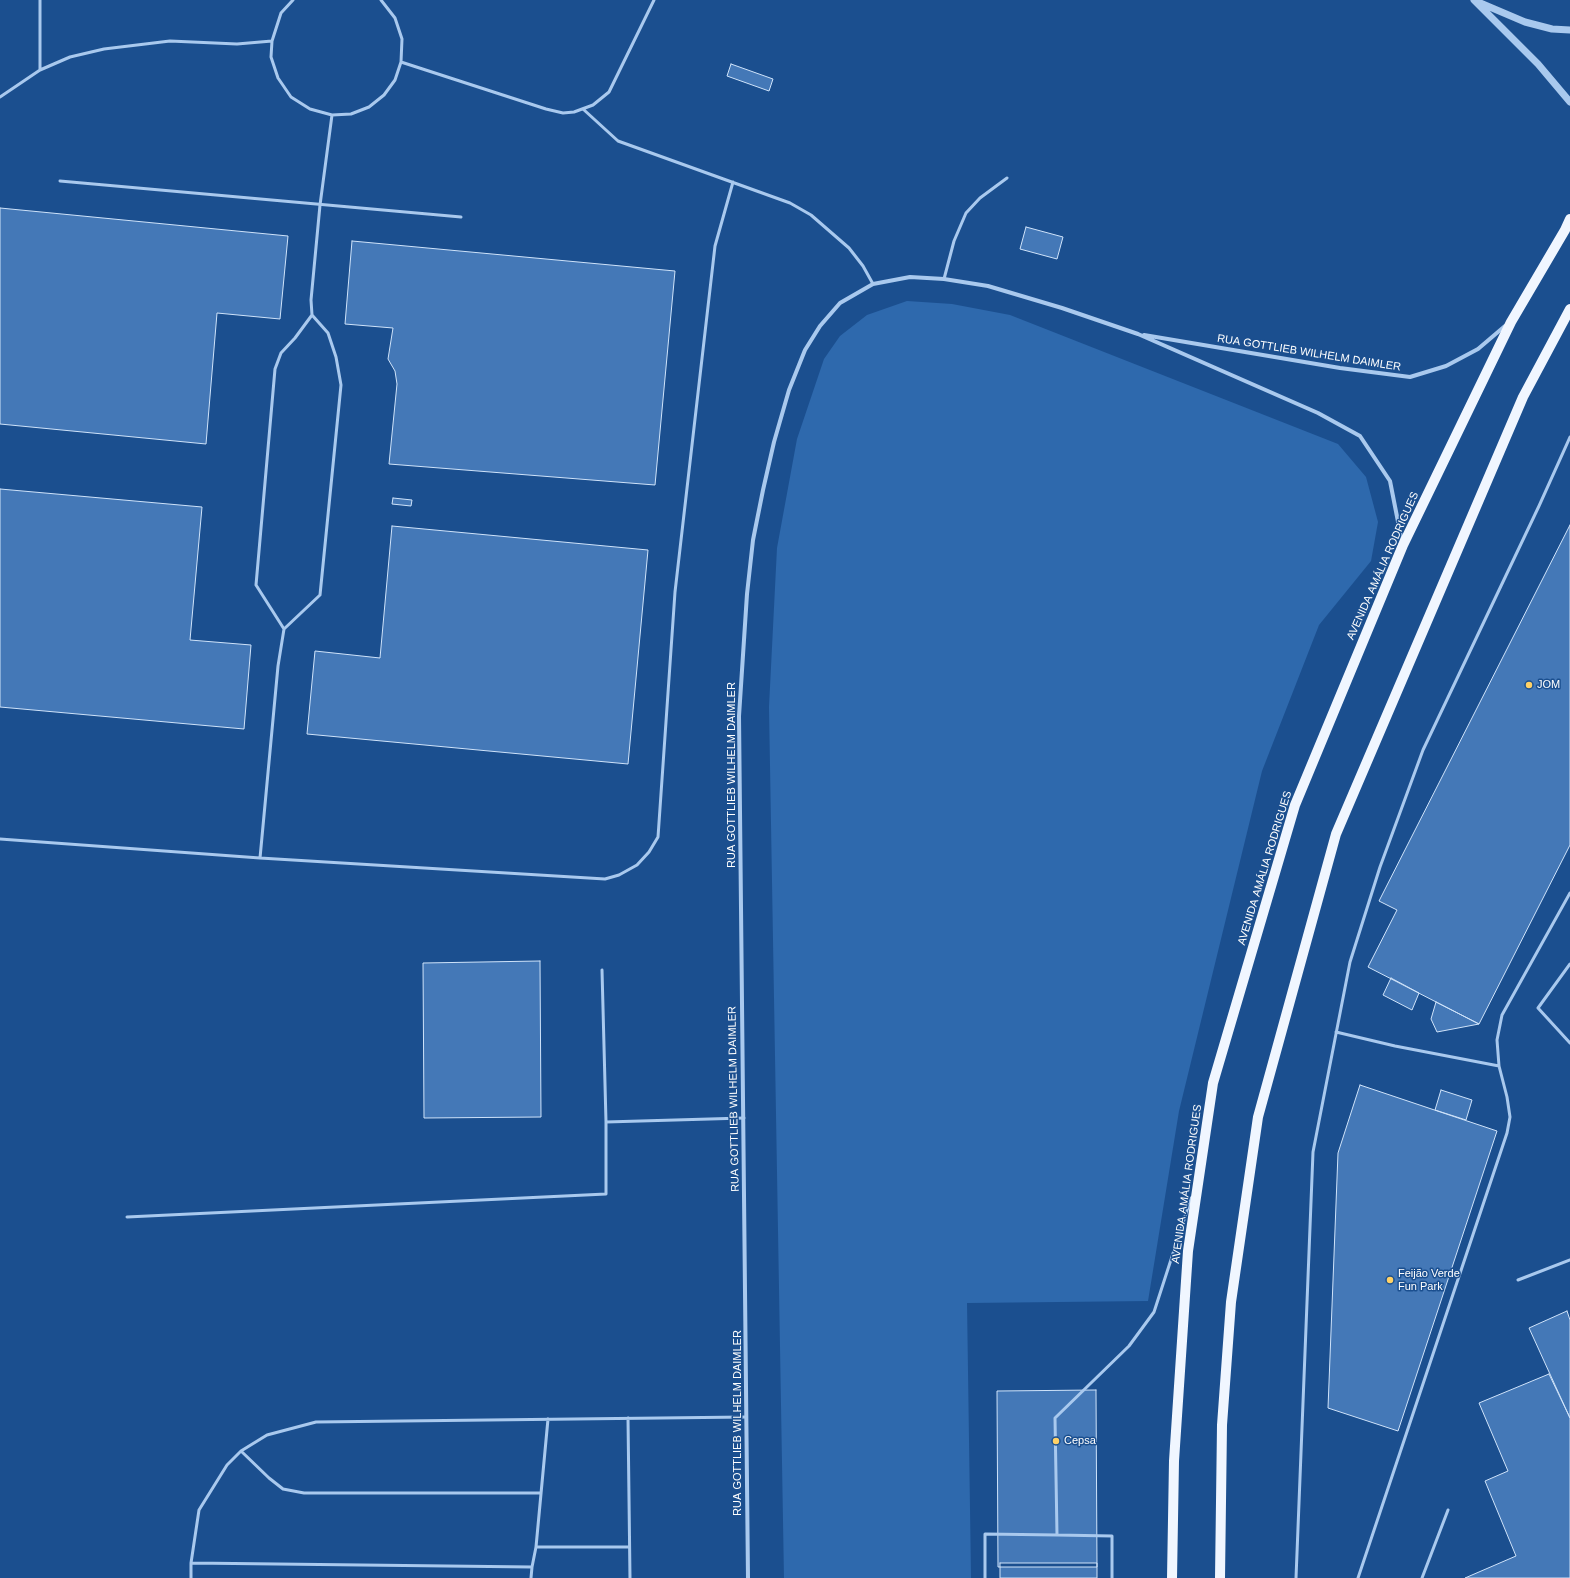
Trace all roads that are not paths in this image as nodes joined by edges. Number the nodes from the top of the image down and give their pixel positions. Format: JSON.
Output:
{"nodes":[{"id":1,"x":40,"y":0,"type":"edge"},
{"id":2,"x":293,"y":0,"type":"edge"},
{"id":3,"x":381,"y":0,"type":"edge"},
{"id":4,"x":654,"y":0,"type":"edge"},
{"id":5,"x":1474,"y":0,"type":"edge"},
{"id":6,"x":1570,"y":30,"type":"edge"},
{"id":7,"x":272,"y":41,"type":"junction"},
{"id":8,"x":401,"y":62,"type":"junction"},
{"id":9,"x":40,"y":70,"type":"junction"},
{"id":10,"x":0,"y":97,"type":"edge"},
{"id":11,"x":1570,"y":102,"type":"edge"},
{"id":12,"x":583,"y":109,"type":"junction"},
{"id":13,"x":332,"y":115,"type":"junction"},
{"id":14,"x":1007,"y":178,"type":"dead end"},
{"id":15,"x":60,"y":181,"type":"dead end"},
{"id":16,"x":733,"y":182,"type":"junction"},
{"id":17,"x":320,"y":205,"type":"junction"},
{"id":18,"x":461,"y":218,"type":"dead end"},
{"id":19,"x":1570,"y":219,"type":"edge"},
{"id":20,"x":944,"y":279,"type":"junction"},
{"id":21,"x":872,"y":284,"type":"junction"},
{"id":22,"x":1570,"y":309,"type":"edge"},
{"id":23,"x":312,"y":315,"type":"junction"},
{"id":24,"x":1511,"y":322,"type":"junction"},
{"id":25,"x":1138,"y":334,"type":"junction"},
{"id":26,"x":1570,"y":438,"type":"edge"},
{"id":27,"x":1403,"y":545,"type":"junction"},
{"id":28,"x":284,"y":629,"type":"junction"},
{"id":29,"x":0,"y":838,"type":"edge"},
{"id":30,"x":260,"y":858,"type":"junction"},
{"id":31,"x":1570,"y":893,"type":"edge"},
{"id":32,"x":1570,"y":964,"type":"edge"},
{"id":33,"x":602,"y":970,"type":"dead end"},
{"id":34,"x":1336,"y":1032,"type":"junction"},
{"id":35,"x":1570,"y":1043,"type":"edge"},
{"id":36,"x":1499,"y":1066,"type":"junction"},
{"id":37,"x":744,"y":1118,"type":"junction"},
{"id":38,"x":606,"y":1122,"type":"junction"},
{"id":39,"x":1200,"y":1169,"type":"junction"},
{"id":40,"x":127,"y":1217,"type":"dead end"},
{"id":41,"x":1570,"y":1260,"type":"edge"},
{"id":42,"x":1518,"y":1280,"type":"dead end"},
{"id":43,"x":746,"y":1417,"type":"junction"},
{"id":44,"x":628,"y":1418,"type":"junction"},
{"id":45,"x":548,"y":1419,"type":"junction"},
{"id":46,"x":241,"y":1451,"type":"junction"},
{"id":47,"x":541,"y":1493,"type":"junction"},
{"id":48,"x":1448,"y":1510,"type":"dead end"},
{"id":49,"x":1057,"y":1535,"type":"junction"},
{"id":50,"x":536,"y":1547,"type":"junction"},
{"id":51,"x":629,"y":1547,"type":"junction"},
{"id":52,"x":191,"y":1563,"type":"junction"},
{"id":53,"x":532,"y":1567,"type":"junction"},
{"id":54,"x":191,"y":1578,"type":"edge"},
{"id":55,"x":531,"y":1578,"type":"edge"},
{"id":56,"x":630,"y":1578,"type":"edge"},
{"id":57,"x":748,"y":1578,"type":"edge"},
{"id":58,"x":985,"y":1578,"type":"edge"},
{"id":59,"x":1112,"y":1578,"type":"edge"},
{"id":60,"x":1172,"y":1578,"type":"edge"},
{"id":61,"x":1220,"y":1578,"type":"edge"},
{"id":62,"x":1296,"y":1578,"type":"edge"},
{"id":63,"x":1358,"y":1578,"type":"edge"},
{"id":64,"x":1422,"y":1578,"type":"edge"}],
"edges":[{"from":1,"to":9,"type":"lane"},
{"from":2,"to":7,"type":"lane"},
{"from":3,"to":8,"type":"lane"},
{"from":4,"to":12,"type":"lane"},
{"from":5,"to":6,"type":"street"},
{"from":5,"to":11,"type":"street"},
{"from":7,"to":9,"type":"lane"},
{"from":7,"to":13,"type":"lane"},
{"from":8,"to":12,"type":"lane"},
{"from":8,"to":13,"type":"lane"},
{"from":9,"to":10,"type":"lane"},
{"from":12,"to":16,"type":"lane"},
{"from":13,"to":17,"type":"lane"},
{"from":14,"to":20,"type":"lane"},
{"from":15,"to":17,"type":"lane"},
{"from":16,"to":21,"type":"lane"},
{"from":16,"to":30,"type":"lane"},
{"from":17,"to":18,"type":"lane"},
{"from":17,"to":23,"type":"lane"},
{"from":19,"to":24,"type":"main road","name":"AVENIDA AMÁLIA RODRIGUES"},
{"from":20,"to":21,"type":"street","name":"RUA GOTTLIEB WILHELM DAIMLER"},
{"from":20,"to":25,"type":"street","name":"RUA GOTTLIEB WILHELM DAIMLER"},
{"from":21,"to":37,"type":"street","name":"RUA GOTTLIEB WILHELM DAIMLER"},
{"from":22,"to":61,"type":"main road"},
{"from":23,"to":28,"type":"lane"},
{"from":23,"to":28,"type":"lane"},
{"from":24,"to":25,"type":"street","name":"RUA GOTTLIEB WILHELM DAIMLER"},
{"from":24,"to":27,"type":"main road","name":"AVENIDA AMÁLIA RODRIGUES"},
{"from":25,"to":27,"type":"street","name":"RUA GOTTLIEB WILHELM DAIMLER"},
{"from":26,"to":34,"type":"lane"},
{"from":27,"to":39,"type":"main road","name":"AVENIDA AMÁLIA RODRIGUES"},
{"from":28,"to":30,"type":"lane"},
{"from":29,"to":30,"type":"lane"},
{"from":31,"to":36,"type":"lane"},
{"from":32,"to":35,"type":"lane"},
{"from":33,"to":38,"type":"lane"},
{"from":34,"to":36,"type":"lane"},
{"from":34,"to":62,"type":"lane"},
{"from":36,"to":63,"type":"lane"},
{"from":37,"to":38,"type":"lane"},
{"from":37,"to":43,"type":"street","name":"RUA GOTTLIEB WILHELM DAIMLER"},
{"from":38,"to":40,"type":"lane"},
{"from":39,"to":49,"type":"lane"},
{"from":39,"to":60,"type":"main road","name":"AVENIDA AMÁLIA RODRIGUES"},
{"from":41,"to":42,"type":"lane"},
{"from":43,"to":44,"type":"lane"},
{"from":43,"to":57,"type":"street","name":"RUA GOTTLIEB WILHELM DAIMLER"},
{"from":44,"to":45,"type":"lane"},
{"from":44,"to":51,"type":"lane"},
{"from":45,"to":46,"type":"lane"},
{"from":45,"to":47,"type":"lane"},
{"from":46,"to":47,"type":"lane"},
{"from":46,"to":52,"type":"lane"},
{"from":47,"to":50,"type":"lane"},
{"from":48,"to":64,"type":"lane"},
{"from":49,"to":58,"type":"lane"},
{"from":49,"to":59,"type":"lane"},
{"from":50,"to":51,"type":"lane"},
{"from":50,"to":53,"type":"lane"},
{"from":51,"to":56,"type":"lane"},
{"from":52,"to":53,"type":"lane"},
{"from":52,"to":54,"type":"lane"},
{"from":53,"to":55,"type":"lane"}]}
